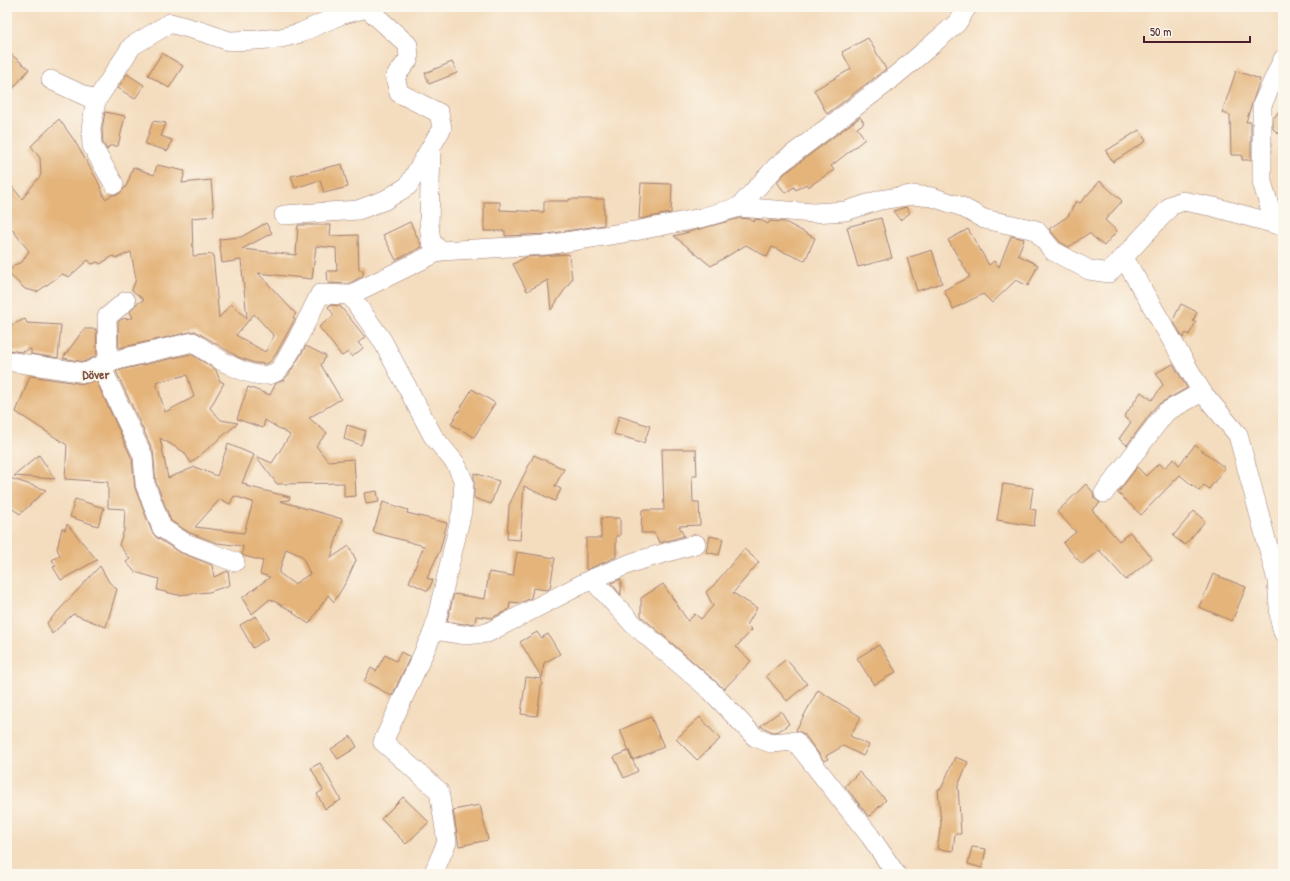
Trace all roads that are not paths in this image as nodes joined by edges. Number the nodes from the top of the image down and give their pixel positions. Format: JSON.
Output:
{"nodes":[{"id":1,"x":968,"y":7,"type":"edge"},
{"id":2,"x":1283,"y":59,"type":"edge"},
{"id":3,"x":51,"y":80,"type":"dead end"},
{"id":4,"x":96,"y":101,"type":"junction"},
{"id":5,"x":431,"y":146,"type":"junction"},
{"id":6,"x":114,"y":184,"type":"dead end"},
{"id":7,"x":739,"y":207,"type":"junction"},
{"id":8,"x":284,"y":215,"type":"dead end"},
{"id":9,"x":1279,"y":225,"type":"edge"},
{"id":10,"x":440,"y":250,"type":"junction"},
{"id":11,"x":1124,"y":258,"type":"junction"},
{"id":12,"x":350,"y":295,"type":"junction"},
{"id":13,"x":126,"y":301,"type":"dead end"},
{"id":14,"x":7,"y":361,"type":"edge"},
{"id":15,"x":105,"y":364,"type":"junction"},
{"id":16,"x":1202,"y":392,"type":"junction"},
{"id":17,"x":1104,"y":492,"type":"dead end"},
{"id":18,"x":696,"y":544,"type":"dead end"},
{"id":19,"x":235,"y":562,"type":"dead end"},
{"id":20,"x":1280,"y":576,"type":"edge"},
{"id":21,"x":592,"y":579,"type":"junction"},
{"id":22,"x":434,"y":630,"type":"junction"},
{"id":23,"x":1283,"y":632,"type":"edge"},
{"id":24,"x":433,"y":874,"type":"edge"},
{"id":25,"x":896,"y":874,"type":"edge"}],
"edges":[{"from":1,"to":7,"type":"street"},
{"from":2,"to":9,"type":"street"},
{"from":3,"to":4,"type":"street"},
{"from":4,"to":5,"type":"street"},
{"from":4,"to":6,"type":"street"},
{"from":5,"to":8,"type":"street"},
{"from":5,"to":10,"type":"street"},
{"from":7,"to":10,"type":"street"},
{"from":7,"to":11,"type":"street"},
{"from":9,"to":11,"type":"street"},
{"from":10,"to":12,"type":"street"},
{"from":11,"to":16,"type":"street"},
{"from":12,"to":15,"type":"street"},
{"from":12,"to":22,"type":"street"},
{"from":13,"to":15,"type":"street"},
{"from":14,"to":15,"type":"street"},
{"from":15,"to":19,"type":"street"},
{"from":16,"to":17,"type":"street"},
{"from":16,"to":20,"type":"street"},
{"from":18,"to":21,"type":"street"},
{"from":20,"to":23,"type":"street"},
{"from":21,"to":22,"type":"street"},
{"from":21,"to":25,"type":"street"},
{"from":22,"to":24,"type":"street"}]}
